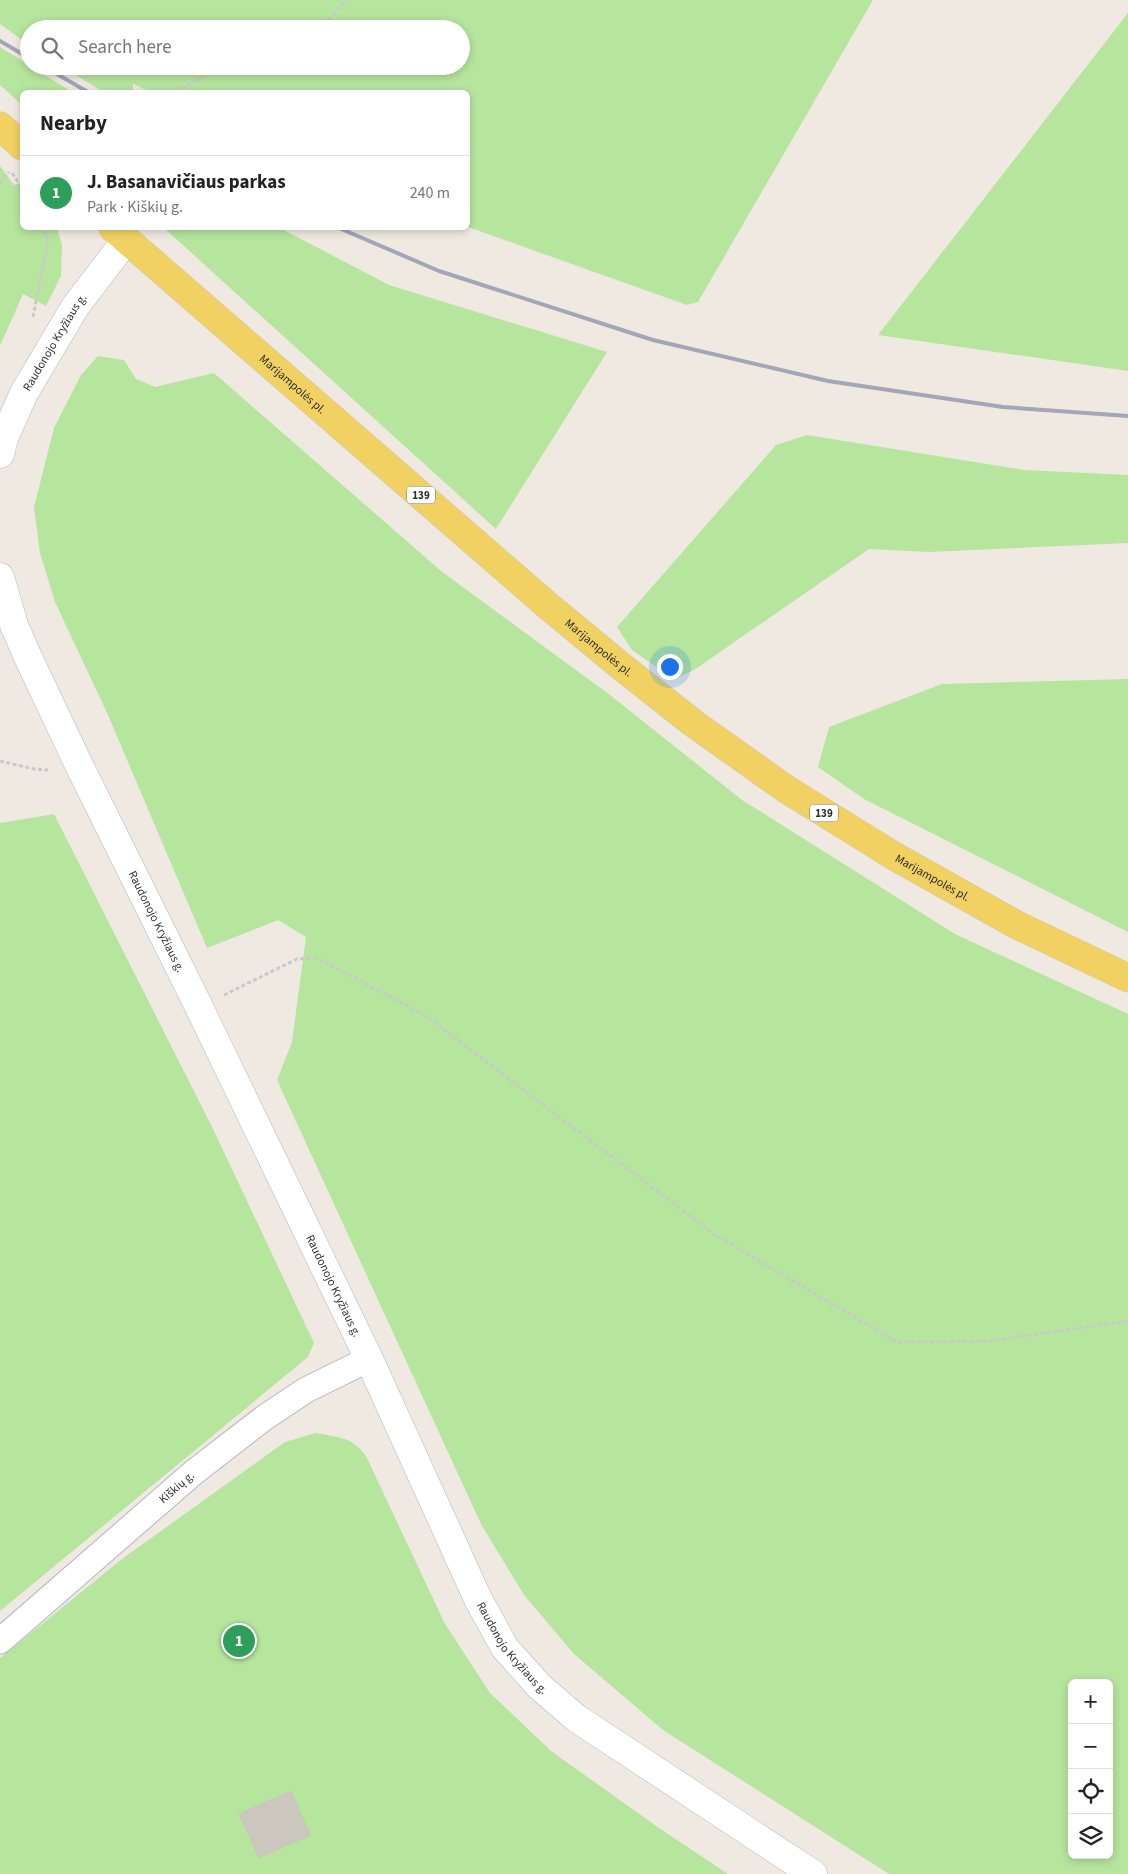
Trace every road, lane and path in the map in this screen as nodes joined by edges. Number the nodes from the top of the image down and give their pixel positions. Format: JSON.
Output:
{"nodes":[{"id":1,"x":348,"y":0,"type":"edge"},
{"id":2,"x":328,"y":20,"type":"edge"},
{"id":3,"x":205,"y":75,"type":"edge"},
{"id":4,"x":179,"y":90,"type":"edge"},
{"id":5,"x":0,"y":126,"type":"edge"},
{"id":6,"x":20,"y":144,"type":"edge"},
{"id":7,"x":45,"y":230,"type":"edge"},
{"id":8,"x":120,"y":234,"type":"edge"},
{"id":9,"x":29,"y":326,"type":"dead end"},
{"id":10,"x":0,"y":454,"type":"edge"},
{"id":11,"x":0,"y":577,"type":"edge"},
{"id":12,"x":77,"y":761,"type":"junction"},
{"id":13,"x":0,"y":762,"type":"edge"},
{"id":14,"x":1128,"y":978,"type":"edge"},
{"id":15,"x":199,"y":1007,"type":"junction"},
{"id":16,"x":1128,"y":1321,"type":"edge"},
{"id":17,"x":369,"y":1359,"type":"junction"},
{"id":18,"x":0,"y":1641,"type":"edge"},
{"id":19,"x":813,"y":1874,"type":"edge"}],
"edges":[{"from":1,"to":2,"type":"path"},
{"from":3,"to":4,"type":"path"},
{"from":5,"to":6,"type":"main road"},
{"from":7,"to":9,"type":"path"},
{"from":8,"to":10,"type":"main road","name":"Raudonojo Kryžiaus g."},
{"from":8,"to":14,"type":"main road","name":"Marijampolės pl.","number":"139"},
{"from":11,"to":12,"type":"main road","name":"Raudonojo Kryžiaus g."},
{"from":12,"to":13,"type":"path"},
{"from":12,"to":15,"type":"main road","name":"Raudonojo Kryžiaus g."},
{"from":15,"to":16,"type":"path"},
{"from":15,"to":17,"type":"main road","name":"Raudonojo Kryžiaus g."},
{"from":17,"to":18,"type":"street","name":"Kiškių g."},
{"from":17,"to":19,"type":"main road","name":"Raudonojo Kryžiaus g."}]}
